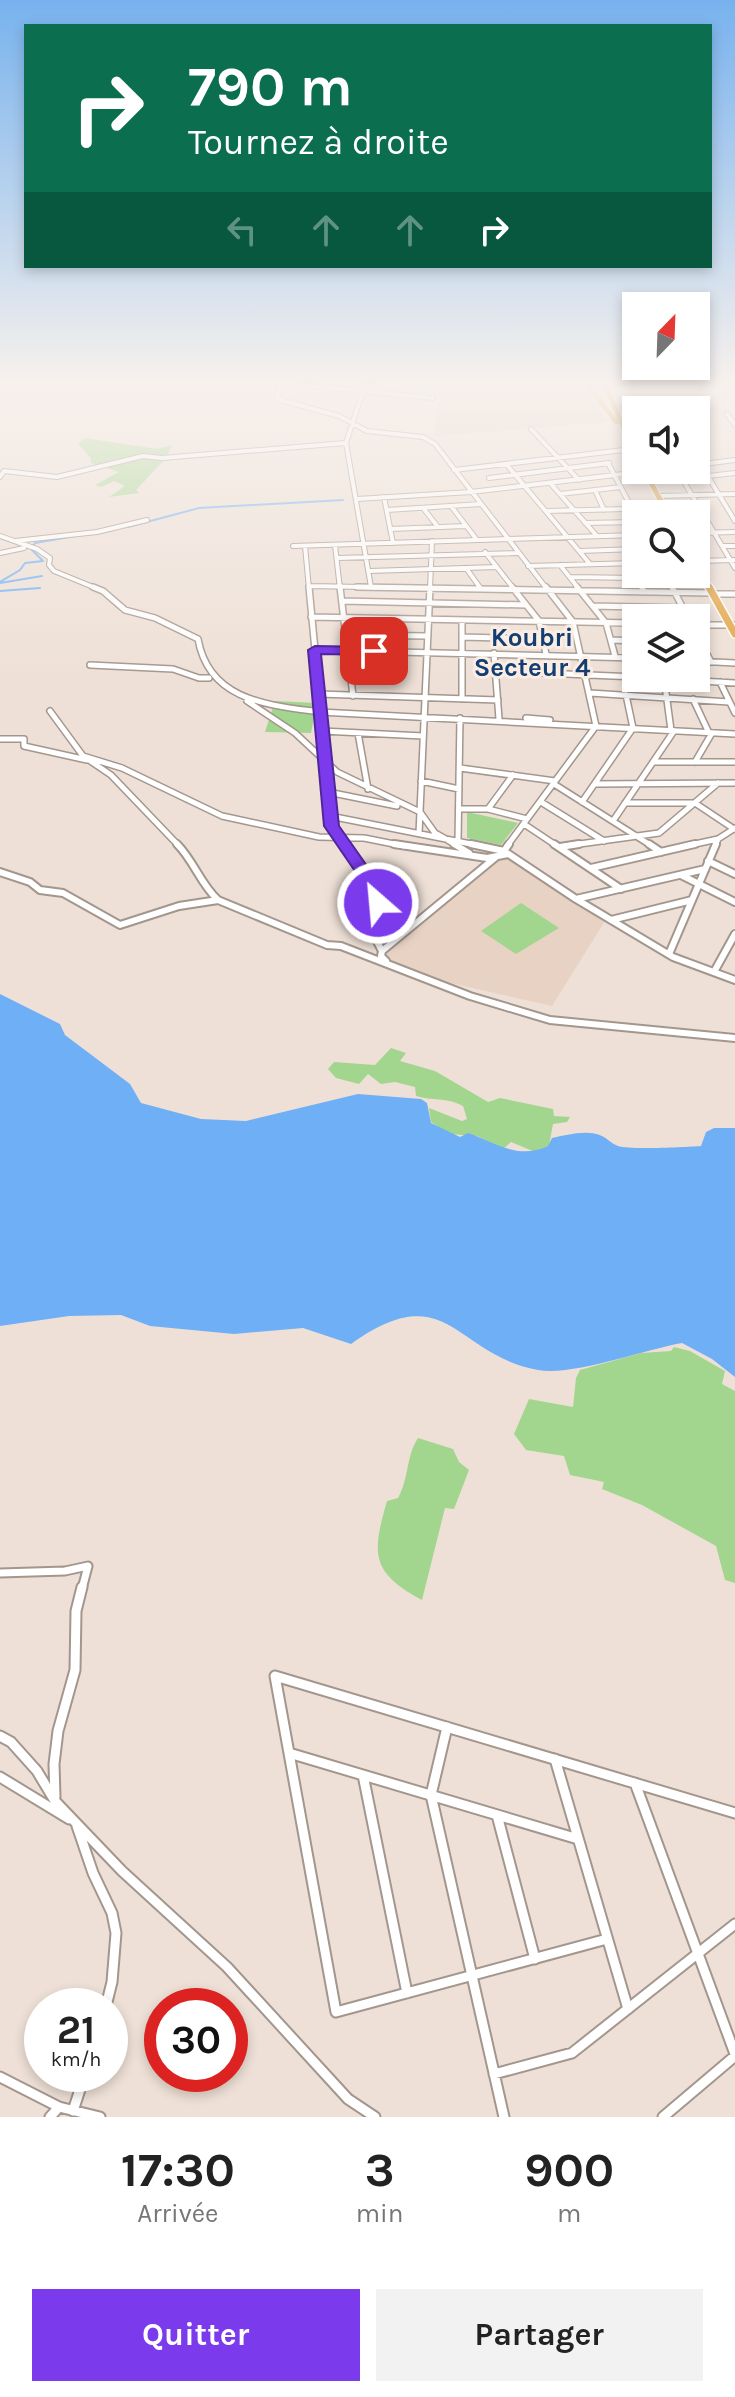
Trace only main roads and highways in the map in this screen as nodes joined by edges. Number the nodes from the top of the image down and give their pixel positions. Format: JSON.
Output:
{"nodes":[{"id":1,"x":710,"y":588,"type":"edge"},
{"id":2,"x":733,"y":625,"type":"edge"},
{"id":3,"x":735,"y":634,"type":"edge"}],
"edges":[{"from":1,"to":2,"type":"highway"},
{"from":2,"to":3,"type":"highway"}]}
